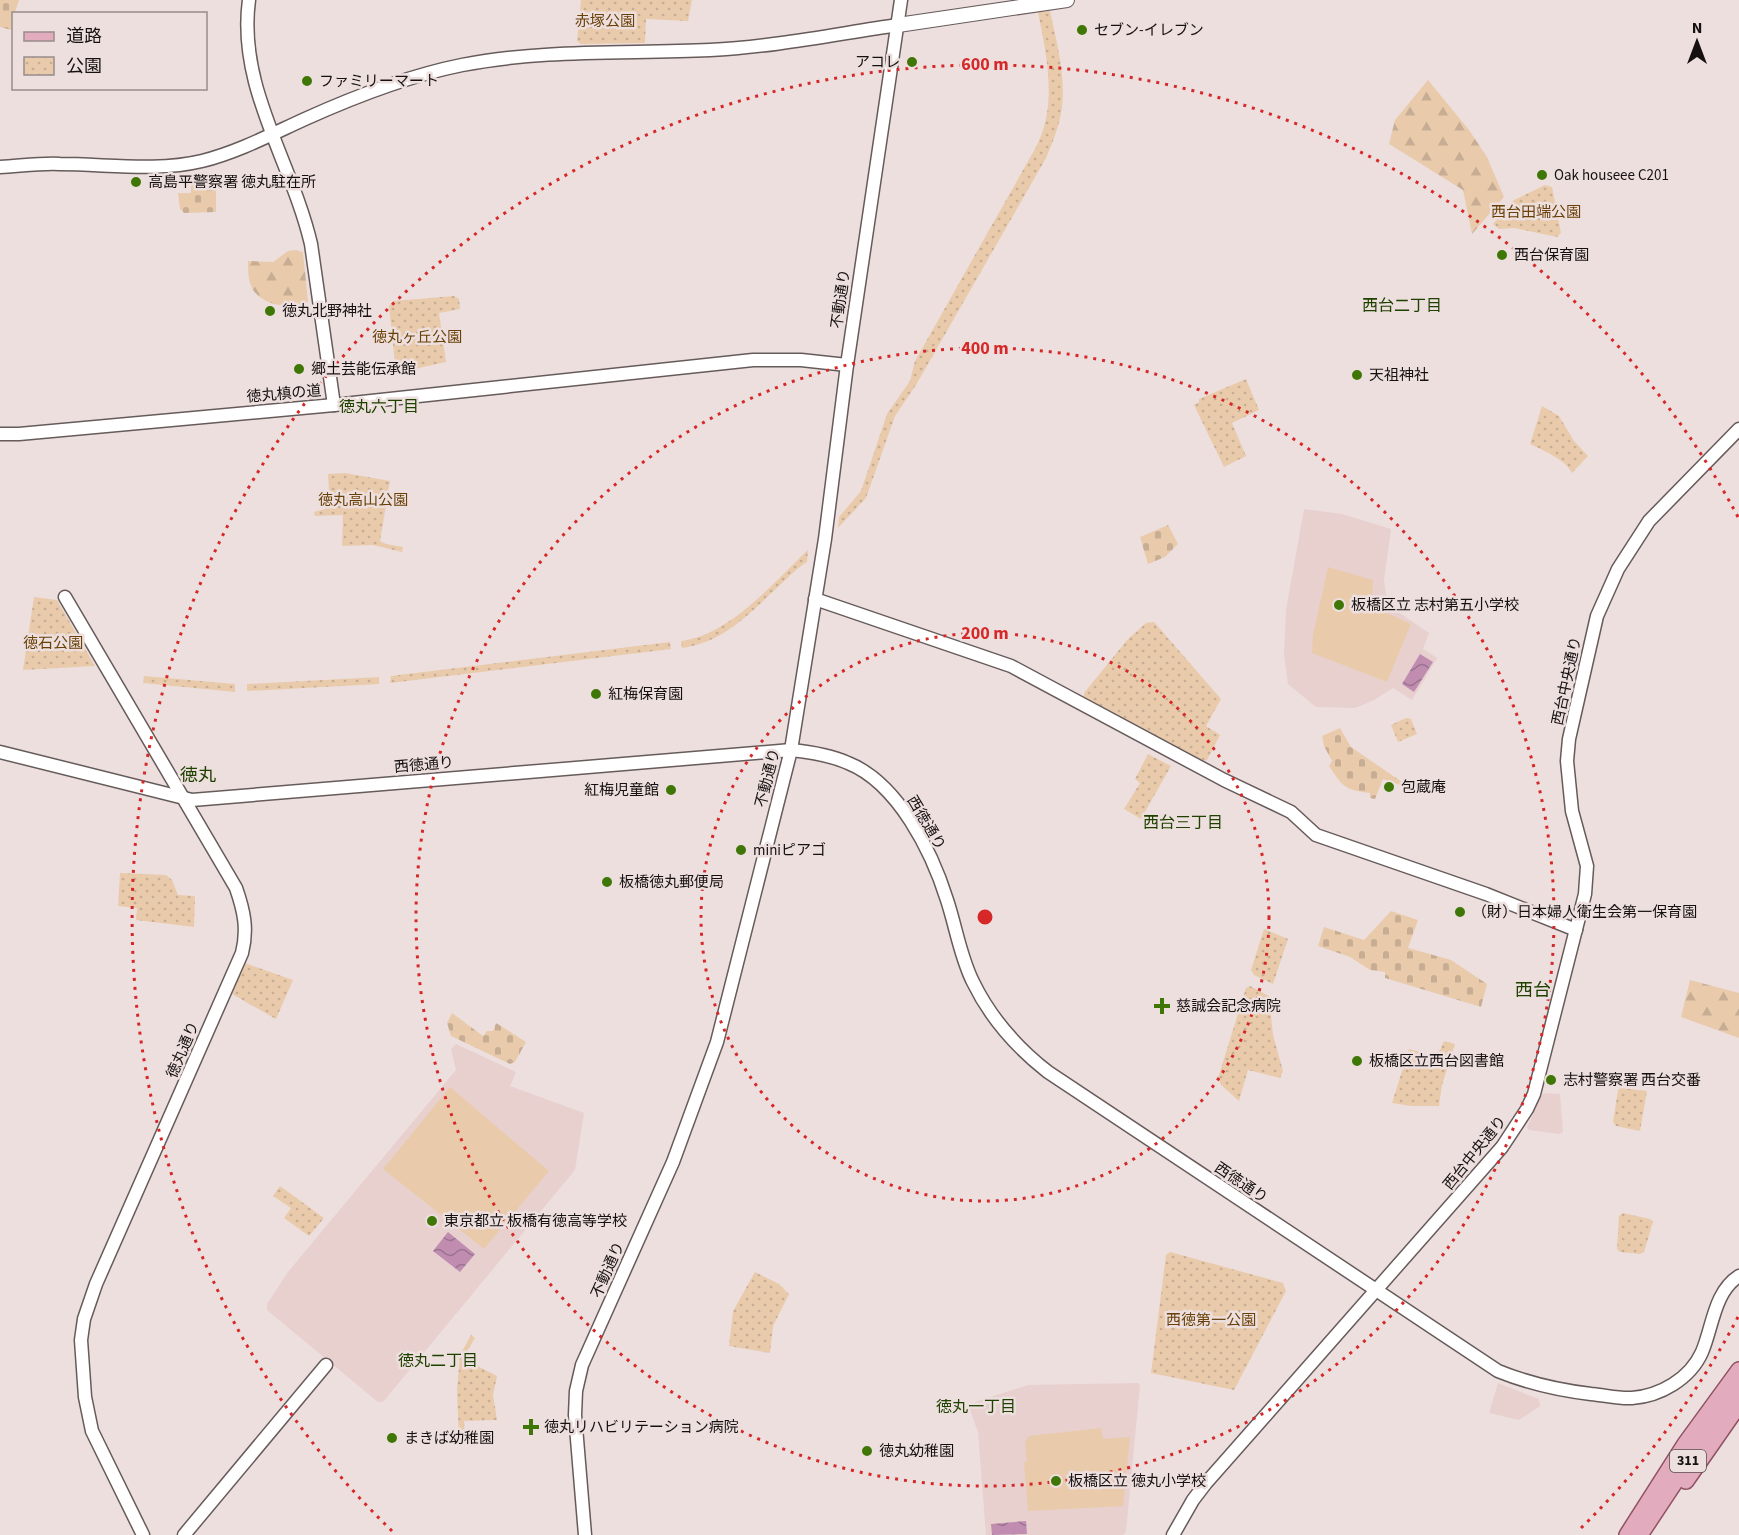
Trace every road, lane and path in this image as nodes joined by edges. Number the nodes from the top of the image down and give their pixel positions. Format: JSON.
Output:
{"nodes":[{"id":1,"x":249,"y":0,"type":"edge"},
{"id":2,"x":901,"y":0,"type":"edge"},
{"id":3,"x":1067,"y":0,"type":"edge"},
{"id":4,"x":898,"y":25,"type":"junction"},
{"id":5,"x":273,"y":134,"type":"junction"},
{"id":6,"x":0,"y":167,"type":"edge"},
{"id":7,"x":847,"y":365,"type":"junction"},
{"id":8,"x":334,"y":405,"type":"junction"},
{"id":9,"x":1739,"y":429,"type":"edge"},
{"id":10,"x":0,"y":434,"type":"edge"},
{"id":11,"x":65,"y":597,"type":"dead end"},
{"id":12,"x":815,"y":599,"type":"junction"},
{"id":13,"x":791,"y":750,"type":"junction"},
{"id":14,"x":0,"y":752,"type":"edge"},
{"id":15,"x":182,"y":798,"type":"junction"},
{"id":16,"x":1576,"y":930,"type":"junction"},
{"id":17,"x":1739,"y":1276,"type":"edge"},
{"id":18,"x":1376,"y":1291,"type":"junction"},
{"id":19,"x":326,"y":1365,"type":"dead end"},
{"id":20,"x":1739,"y":1370,"type":"edge"},
{"id":21,"x":1739,"y":1389,"type":"edge"},
{"id":22,"x":1739,"y":1406,"type":"edge"},
{"id":23,"x":143,"y":1535,"type":"edge"},
{"id":24,"x":184,"y":1535,"type":"edge"},
{"id":25,"x":585,"y":1535,"type":"edge"},
{"id":26,"x":1173,"y":1535,"type":"edge"},
{"id":27,"x":1627,"y":1535,"type":"edge"},
{"id":28,"x":1640,"y":1535,"type":"edge"},
{"id":29,"x":1652,"y":1535,"type":"edge"}],
"edges":[{"from":1,"to":5,"type":"street","name":"徳丸槙の道"},
{"from":2,"to":4,"type":"street","name":"不動通り"},
{"from":3,"to":4,"type":"main road"},
{"from":4,"to":5,"type":"street"},
{"from":4,"to":7,"type":"street","name":"不動通り"},
{"from":5,"to":6,"type":"street"},
{"from":5,"to":8,"type":"street","name":"徳丸槙の道"},
{"from":7,"to":8,"type":"street"},
{"from":7,"to":12,"type":"street","name":"不動通り"},
{"from":8,"to":10,"type":"street","name":"徳丸槙の道"},
{"from":9,"to":16,"type":"street","name":"西台中央通り"},
{"from":11,"to":15,"type":"street","name":"徳丸通り"},
{"from":12,"to":13,"type":"street","name":"不動通り"},
{"from":12,"to":16,"type":"street"},
{"from":13,"to":15,"type":"street","name":"西徳通り"},
{"from":13,"to":18,"type":"street","name":"西徳通り"},
{"from":13,"to":25,"type":"street","name":"不動通り"},
{"from":14,"to":15,"type":"street","name":"西徳通り"},
{"from":15,"to":23,"type":"street","name":"徳丸通り"},
{"from":16,"to":18,"type":"street","name":"西台中央通り"},
{"from":17,"to":18,"type":"street","name":"西徳通り"},
{"from":18,"to":26,"type":"street","name":"西台中央通り"},
{"from":19,"to":24,"type":"street"},
{"from":20,"to":27,"type":"main road","number":"311"},
{"from":21,"to":28,"type":"main road","number":"311"},
{"from":22,"to":29,"type":"main road"}]}
